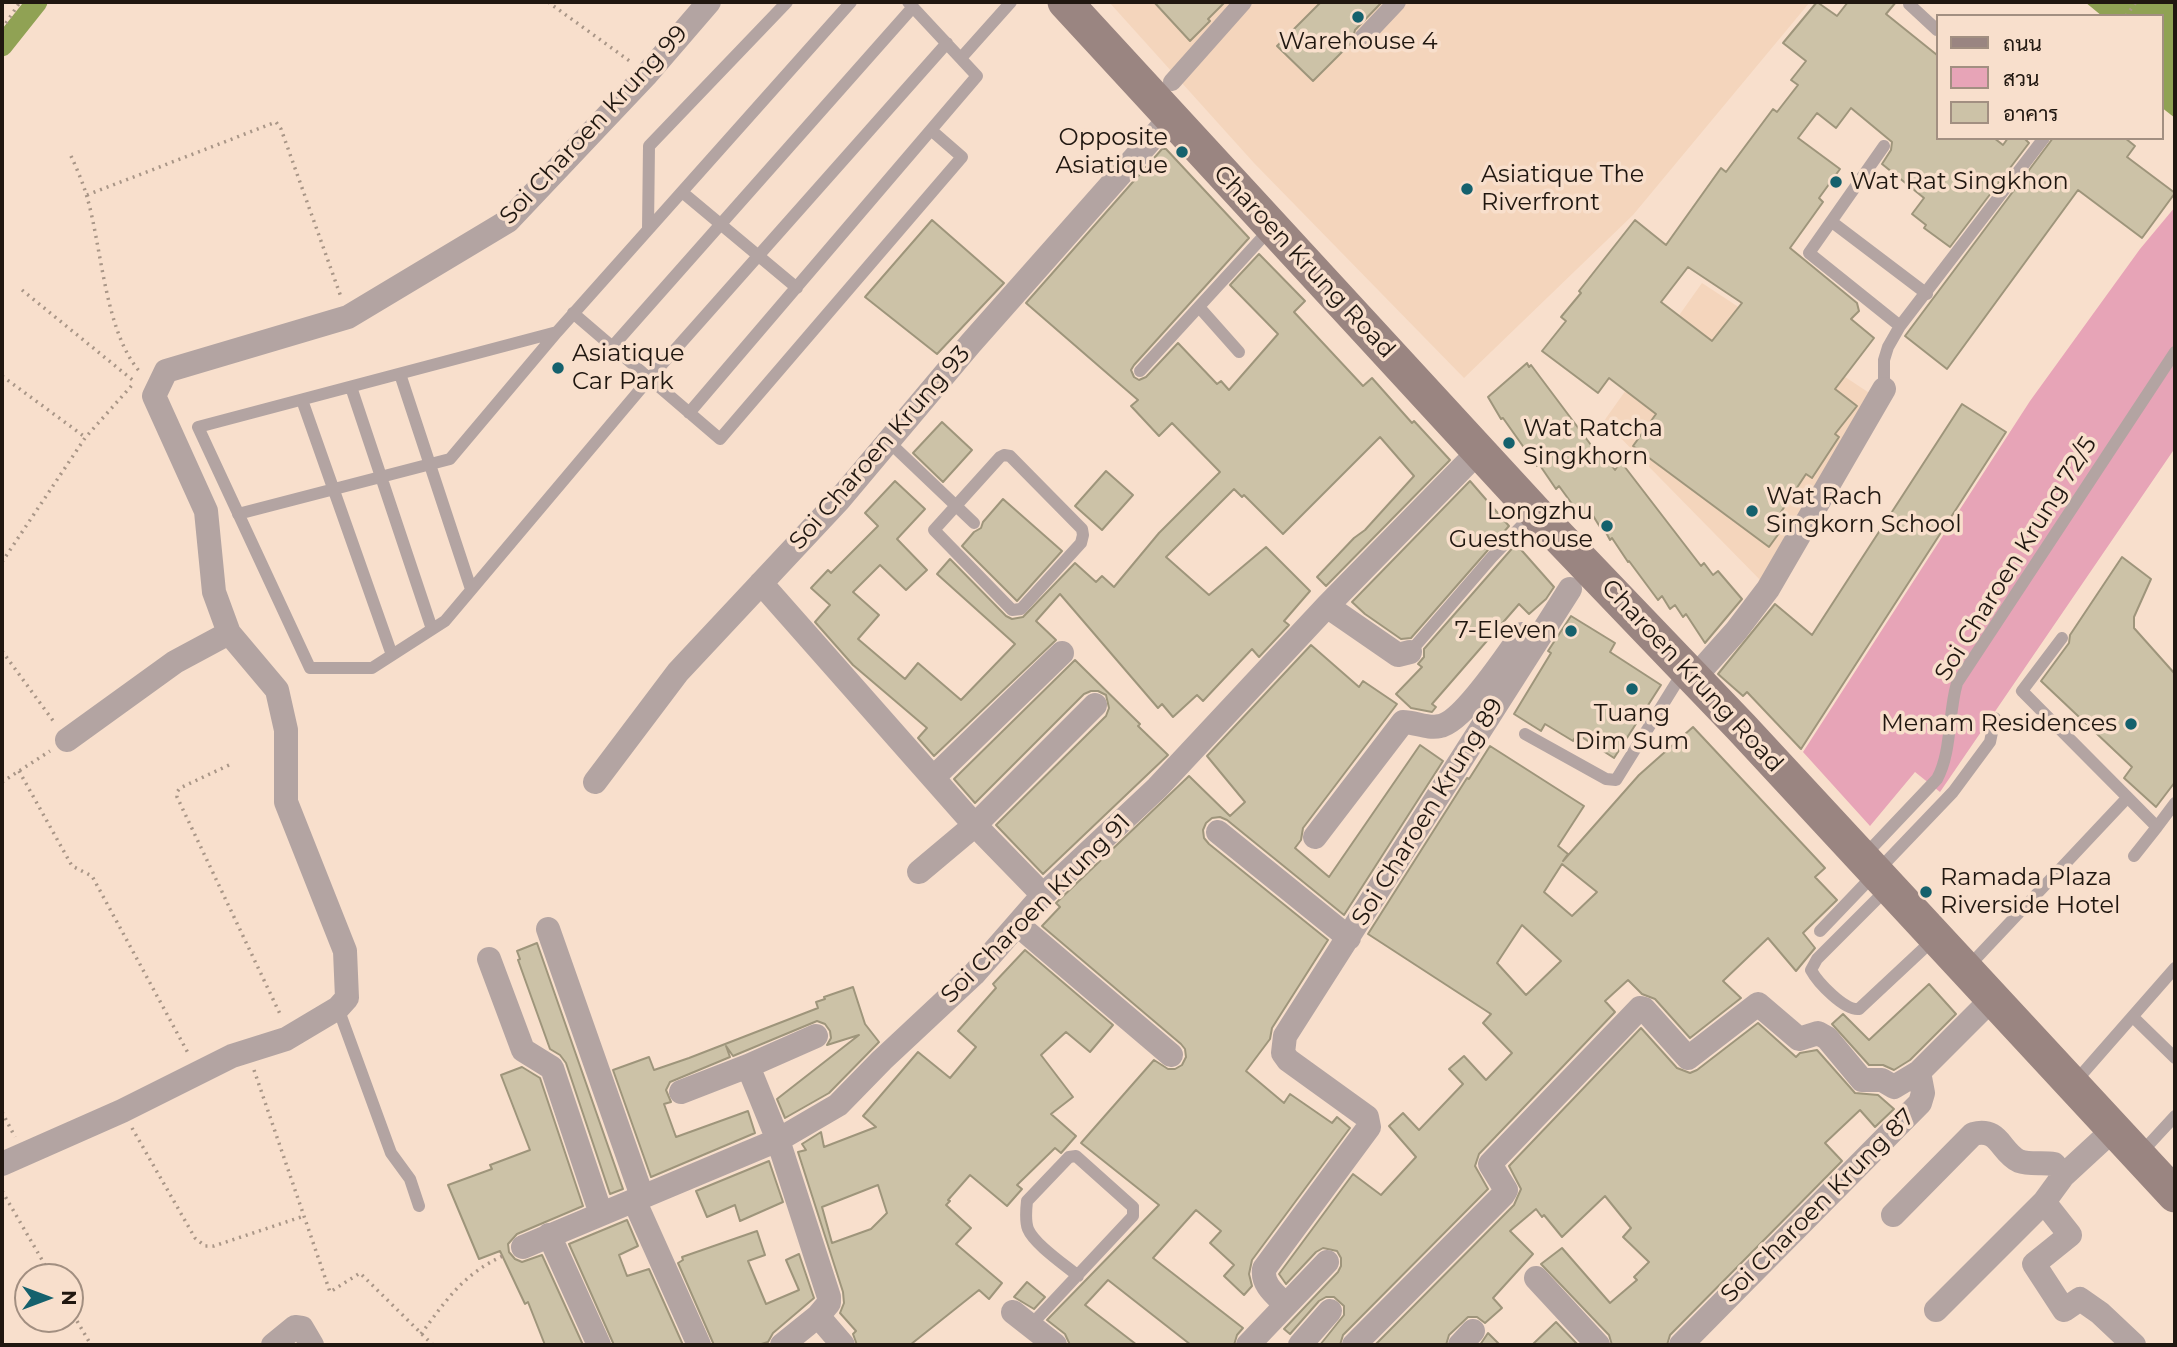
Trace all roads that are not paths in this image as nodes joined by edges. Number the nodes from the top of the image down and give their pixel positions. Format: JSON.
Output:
{"nodes":[{"id":1,"x":709,"y":2,"type":"edge"},
{"id":2,"x":787,"y":2,"type":"edge"},
{"id":3,"x":850,"y":2,"type":"edge"},
{"id":4,"x":1011,"y":2,"type":"edge"},
{"id":5,"x":1065,"y":2,"type":"edge"},
{"id":6,"x":1243,"y":2,"type":"edge"},
{"id":7,"x":1397,"y":2,"type":"edge"},
{"id":8,"x":911,"y":4,"type":"edge"},
{"id":9,"x":1909,"y":5,"type":"dead end"},
{"id":10,"x":1936,"y":29,"type":"edge"},
{"id":11,"x":1363,"y":38,"type":"dead end"},
{"id":12,"x":947,"y":43,"type":"junction"},
{"id":13,"x":961,"y":58,"type":"junction"},
{"id":14,"x":1172,"y":82,"type":"dead end"},
{"id":15,"x":1171,"y":117,"type":"junction"},
{"id":16,"x":931,"y":130,"type":"junction"},
{"id":17,"x":2043,"y":140,"type":"edge"},
{"id":18,"x":1884,"y":146,"type":"dead end"},
{"id":19,"x":682,"y":191,"type":"junction"},
{"id":20,"x":1832,"y":222,"type":"junction"},
{"id":21,"x":720,"y":224,"type":"junction"},
{"id":22,"x":1272,"y":228,"type":"junction"},
{"id":23,"x":648,"y":229,"type":"junction"},
{"id":24,"x":757,"y":255,"type":"junction"},
{"id":25,"x":797,"y":288,"type":"junction"},
{"id":26,"x":1927,"y":294,"type":"junction"},
{"id":27,"x":1199,"y":307,"type":"junction"},
{"id":28,"x":573,"y":313,"type":"junction"},
{"id":29,"x":1900,"y":326,"type":"junction"},
{"id":30,"x":557,"y":332,"type":"junction"},
{"id":31,"x":612,"y":347,"type":"junction"},
{"id":32,"x":1239,"y":352,"type":"dead end"},
{"id":33,"x":2175,"y":352,"type":"edge"},
{"id":34,"x":1140,"y":371,"type":"dead end"},
{"id":35,"x":400,"y":374,"type":"junction"},
{"id":36,"x":649,"y":379,"type":"junction"},
{"id":37,"x":351,"y":387,"type":"junction"},
{"id":38,"x":1884,"y":390,"type":"joint"},
{"id":39,"x":302,"y":400,"type":"junction"},
{"id":40,"x":689,"y":413,"type":"junction"},
{"id":41,"x":889,"y":442,"type":"junction"},
{"id":42,"x":1479,"y":451,"type":"junction"},
{"id":43,"x":430,"y":464,"type":"junction"},
{"id":44,"x":381,"y":477,"type":"junction"},
{"id":45,"x":333,"y":489,"type":"junction"},
{"id":46,"x":955,"y":506,"type":"junction"},
{"id":47,"x":1535,"y":512,"type":"junction"},
{"id":48,"x":239,"y":514,"type":"junction"},
{"id":49,"x":974,"y":523,"type":"dead end"},
{"id":50,"x":1579,"y":578,"type":"junction"},
{"id":51,"x":761,"y":583,"type":"junction"},
{"id":52,"x":471,"y":589,"type":"junction"},
{"id":53,"x":1327,"y":606,"type":"junction"},
{"id":54,"x":432,"y":629,"type":"junction"},
{"id":55,"x":229,"y":633,"type":"junction"},
{"id":56,"x":2062,"y":638,"type":"dead end"},
{"id":57,"x":1410,"y":652,"type":"joint"},
{"id":58,"x":1062,"y":653,"type":"dead end"},
{"id":59,"x":392,"y":655,"type":"junction"},
{"id":60,"x":1690,"y":672,"type":"junction"},
{"id":61,"x":1095,"y":705,"type":"dead end"},
{"id":62,"x":1995,"y":718,"type":"dead end"},
{"id":63,"x":1525,"y":734,"type":"dead end"},
{"id":64,"x":67,"y":740,"type":"road end"},
{"id":65,"x":934,"y":777,"type":"junction"},
{"id":66,"x":595,"y":782,"type":"dead end"},
{"id":67,"x":2127,"y":798,"type":"junction"},
{"id":68,"x":2175,"y":803,"type":"edge"},
{"id":69,"x":975,"y":825,"type":"junction"},
{"id":70,"x":2157,"y":827,"type":"junction"},
{"id":71,"x":1218,"y":832,"type":"dead end"},
{"id":72,"x":1315,"y":836,"type":"dead end"},
{"id":73,"x":2134,"y":856,"type":"dead end"},
{"id":74,"x":919,"y":872,"type":"dead end"},
{"id":75,"x":1875,"y":872,"type":"junction"},
{"id":76,"x":1042,"y":895,"type":"junction"},
{"id":77,"x":1018,"y":925,"type":"junction"},
{"id":78,"x":548,"y":929,"type":"dead end"},
{"id":79,"x":1820,"y":931,"type":"dead end"},
{"id":80,"x":1349,"y":938,"type":"junction"},
{"id":81,"x":1936,"y":938,"type":"junction"},
{"id":82,"x":489,"y":958,"type":"dead end"},
{"id":83,"x":2175,"y":968,"type":"edge"},
{"id":84,"x":1965,"y":970,"type":"junction"},
{"id":85,"x":1992,"y":999,"type":"junction"},
{"id":86,"x":338,"y":1008,"type":"junction"},
{"id":87,"x":2133,"y":1017,"type":"junction"},
{"id":88,"x":816,"y":1036,"type":"dead end"},
{"id":89,"x":1171,"y":1055,"type":"dead end"},
{"id":90,"x":2175,"y":1058,"type":"edge"},
{"id":91,"x":748,"y":1066,"type":"junction"},
{"id":92,"x":1919,"y":1072,"type":"junction"},
{"id":93,"x":2073,"y":1085,"type":"junction"},
{"id":94,"x":681,"y":1092,"type":"dead end"},
{"id":95,"x":2175,"y":1116,"type":"edge"},
{"id":96,"x":2114,"y":1129,"type":"junction"},
{"id":97,"x":778,"y":1140,"type":"junction"},
{"id":98,"x":2139,"y":1156,"type":"junction"},
{"id":99,"x":2,"y":1164,"type":"edge"},
{"id":100,"x":2063,"y":1176,"type":"junction"},
{"id":101,"x":2175,"y":1195,"type":"edge"},
{"id":102,"x":638,"y":1198,"type":"junction"},
{"id":103,"x":2044,"y":1202,"type":"junction"},
{"id":104,"x":419,"y":1206,"type":"dead end"},
{"id":105,"x":601,"y":1214,"type":"junction"},
{"id":106,"x":1893,"y":1215,"type":"dead end"},
{"id":107,"x":550,"y":1235,"type":"junction"},
{"id":108,"x":523,"y":1247,"type":"road end"},
{"id":109,"x":1327,"y":1262,"type":"dead end"},
{"id":110,"x":1078,"y":1276,"type":"junction"},
{"id":111,"x":1536,"y":1278,"type":"dead end"},
{"id":112,"x":1286,"y":1305,"type":"junction"},
{"id":113,"x":1936,"y":1310,"type":"dead end"},
{"id":114,"x":1330,"y":1311,"type":"dead end"},
{"id":115,"x":818,"y":1316,"type":"junction"},
{"id":116,"x":1022,"y":1319,"type":"joint"},
{"id":117,"x":273,"y":1345,"type":"edge"},
{"id":118,"x":312,"y":1345,"type":"edge"},
{"id":119,"x":598,"y":1345,"type":"edge"},
{"id":120,"x":699,"y":1345,"type":"edge"},
{"id":121,"x":782,"y":1345,"type":"edge"},
{"id":122,"x":844,"y":1345,"type":"edge"},
{"id":123,"x":1055,"y":1345,"type":"edge"},
{"id":124,"x":1248,"y":1345,"type":"edge"},
{"id":125,"x":1300,"y":1345,"type":"edge"},
{"id":126,"x":1354,"y":1345,"type":"edge"},
{"id":127,"x":1598,"y":1345,"type":"edge"},
{"id":128,"x":1681,"y":1345,"type":"edge"},
{"id":129,"x":2134,"y":1345,"type":"edge"}],
"edges":[{"from":1,"to":55,"type":"street","name":"Soi Charoen Krung 99"},
{"from":2,"to":23,"type":"lane"},
{"from":3,"to":19,"type":"lane"},
{"from":4,"to":13,"type":"lane"},
{"from":5,"to":15,"type":"main road","name":"Charoen Krung Road"},
{"from":6,"to":14,"type":"street"},
{"from":7,"to":11,"type":"street"},
{"from":8,"to":12,"type":"lane"},
{"from":8,"to":21,"type":"lane"},
{"from":9,"to":10,"type":"lane"},
{"from":12,"to":13,"type":"lane"},
{"from":12,"to":24,"type":"lane"},
{"from":13,"to":16,"type":"lane"},
{"from":15,"to":22,"type":"main road","name":"Charoen Krung Road"},
{"from":15,"to":41,"type":"street","name":"Soi Charoen Krung 93"},
{"from":16,"to":25,"type":"lane"},
{"from":16,"to":40,"type":"lane"},
{"from":17,"to":26,"type":"lane"},
{"from":18,"to":20,"type":"lane"},
{"from":19,"to":21,"type":"lane"},
{"from":19,"to":23,"type":"lane"},
{"from":20,"to":26,"type":"lane"},
{"from":20,"to":29,"type":"lane"},
{"from":21,"to":24,"type":"lane"},
{"from":21,"to":31,"type":"lane"},
{"from":22,"to":27,"type":"lane"},
{"from":22,"to":42,"type":"main road","name":"Charoen Krung Road"},
{"from":23,"to":28,"type":"lane"},
{"from":24,"to":25,"type":"lane"},
{"from":24,"to":36,"type":"lane"},
{"from":25,"to":40,"type":"lane"},
{"from":26,"to":29,"type":"lane"},
{"from":27,"to":32,"type":"lane"},
{"from":27,"to":34,"type":"lane"},
{"from":28,"to":30,"type":"lane"},
{"from":28,"to":31,"type":"lane"},
{"from":29,"to":38,"type":"lane"},
{"from":30,"to":35,"type":"lane"},
{"from":30,"to":43,"type":"lane"},
{"from":31,"to":36,"type":"lane"},
{"from":33,"to":75,"type":"lane","name":"Soi Charoen Krung 72/5"},
{"from":35,"to":37,"type":"lane"},
{"from":35,"to":43,"type":"lane"},
{"from":36,"to":40,"type":"lane"},
{"from":36,"to":52,"type":"lane"},
{"from":37,"to":39,"type":"lane"},
{"from":37,"to":44,"type":"lane"},
{"from":38,"to":60,"type":"street"},
{"from":39,"to":45,"type":"lane"},
{"from":39,"to":48,"type":"lane"},
{"from":41,"to":46,"type":"lane"},
{"from":41,"to":51,"type":"street","name":"Soi Charoen Krung 93"},
{"from":42,"to":47,"type":"main road","name":"Charoen Krung Road"},
{"from":42,"to":53,"type":"street","name":"Soi Charoen Krung 91"},
{"from":43,"to":44,"type":"lane"},
{"from":43,"to":52,"type":"lane"},
{"from":44,"to":45,"type":"lane"},
{"from":44,"to":54,"type":"lane"},
{"from":45,"to":48,"type":"lane"},
{"from":45,"to":59,"type":"lane"},
{"from":46,"to":46,"type":"lane"},
{"from":46,"to":49,"type":"lane"},
{"from":47,"to":50,"type":"main road","name":"Charoen Krung Road"},
{"from":47,"to":57,"type":"lane"},
{"from":48,"to":59,"type":"lane"},
{"from":50,"to":60,"type":"main road","name":"Charoen Krung Road"},
{"from":50,"to":72,"type":"street"},
{"from":50,"to":80,"type":"street","name":"Soi Charoen Krung 89"},
{"from":51,"to":65,"type":"street"},
{"from":51,"to":66,"type":"street","name":"Soi Charoen Krung 93"},
{"from":52,"to":54,"type":"lane"},
{"from":53,"to":57,"type":"street"},
{"from":53,"to":76,"type":"street","name":"Soi Charoen Krung 91"},
{"from":54,"to":59,"type":"lane"},
{"from":55,"to":64,"type":"street"},
{"from":55,"to":86,"type":"street"},
{"from":56,"to":67,"type":"lane"},
{"from":58,"to":65,"type":"street"},
{"from":60,"to":63,"type":"lane"},
{"from":60,"to":75,"type":"main road","name":"Charoen Krung Road"},
{"from":61,"to":69,"type":"street"},
{"from":62,"to":75,"type":"lane"},
{"from":65,"to":69,"type":"street"},
{"from":67,"to":70,"type":"lane"},
{"from":67,"to":84,"type":"lane"},
{"from":68,"to":70,"type":"lane"},
{"from":69,"to":74,"type":"street"},
{"from":69,"to":76,"type":"street"},
{"from":70,"to":73,"type":"lane"},
{"from":71,"to":80,"type":"street"},
{"from":75,"to":79,"type":"lane"},
{"from":75,"to":81,"type":"main road","name":"Charoen Krung Road"},
{"from":75,"to":81,"type":"lane"},
{"from":76,"to":77,"type":"street","name":"Soi Charoen Krung 91"},
{"from":77,"to":89,"type":"street"},
{"from":77,"to":97,"type":"street","name":"Soi Charoen Krung 91"},
{"from":78,"to":102,"type":"street"},
{"from":80,"to":112,"type":"street","name":"Soi Charoen Krung 89"},
{"from":81,"to":84,"type":"main road","name":"Charoen Krung Road"},
{"from":82,"to":105,"type":"street"},
{"from":83,"to":87,"type":"lane"},
{"from":84,"to":85,"type":"main road","name":"Charoen Krung Road"},
{"from":85,"to":92,"type":"street","name":"Soi Charoen Krung 87"},
{"from":85,"to":93,"type":"main road","name":"Charoen Krung Road"},
{"from":86,"to":99,"type":"street"},
{"from":86,"to":104,"type":"lane"},
{"from":87,"to":90,"type":"lane"},
{"from":87,"to":93,"type":"lane"},
{"from":88,"to":91,"type":"street"},
{"from":91,"to":94,"type":"street"},
{"from":91,"to":97,"type":"street"},
{"from":92,"to":126,"type":"street"},
{"from":92,"to":128,"type":"street","name":"Soi Charoen Krung 87"},
{"from":93,"to":96,"type":"main road","name":"Charoen Krung Road"},
{"from":95,"to":98,"type":"lane"},
{"from":96,"to":98,"type":"main road","name":"Charoen Krung Road"},
{"from":96,"to":100,"type":"street"},
{"from":97,"to":102,"type":"street","name":"Soi Charoen Krung 91"},
{"from":97,"to":115,"type":"street"},
{"from":98,"to":101,"type":"main road","name":"Charoen Krung Road"},
{"from":100,"to":103,"type":"street"},
{"from":100,"to":106,"type":"street"},
{"from":102,"to":105,"type":"street","name":"Soi Charoen Krung 91"},
{"from":102,"to":120,"type":"street"},
{"from":103,"to":113,"type":"street"},
{"from":103,"to":129,"type":"street"},
{"from":105,"to":107,"type":"street","name":"Soi Charoen Krung 91"},
{"from":107,"to":108,"type":"street","name":"Soi Charoen Krung 91"},
{"from":107,"to":119,"type":"street"},
{"from":109,"to":112,"type":"street"},
{"from":110,"to":110,"type":"lane"},
{"from":110,"to":116,"type":"lane"},
{"from":111,"to":127,"type":"street"},
{"from":112,"to":124,"type":"street"},
{"from":114,"to":125,"type":"street"},
{"from":115,"to":121,"type":"street"},
{"from":115,"to":122,"type":"street"},
{"from":116,"to":123,"type":"street"},
{"from":117,"to":118,"type":"street"}]}
